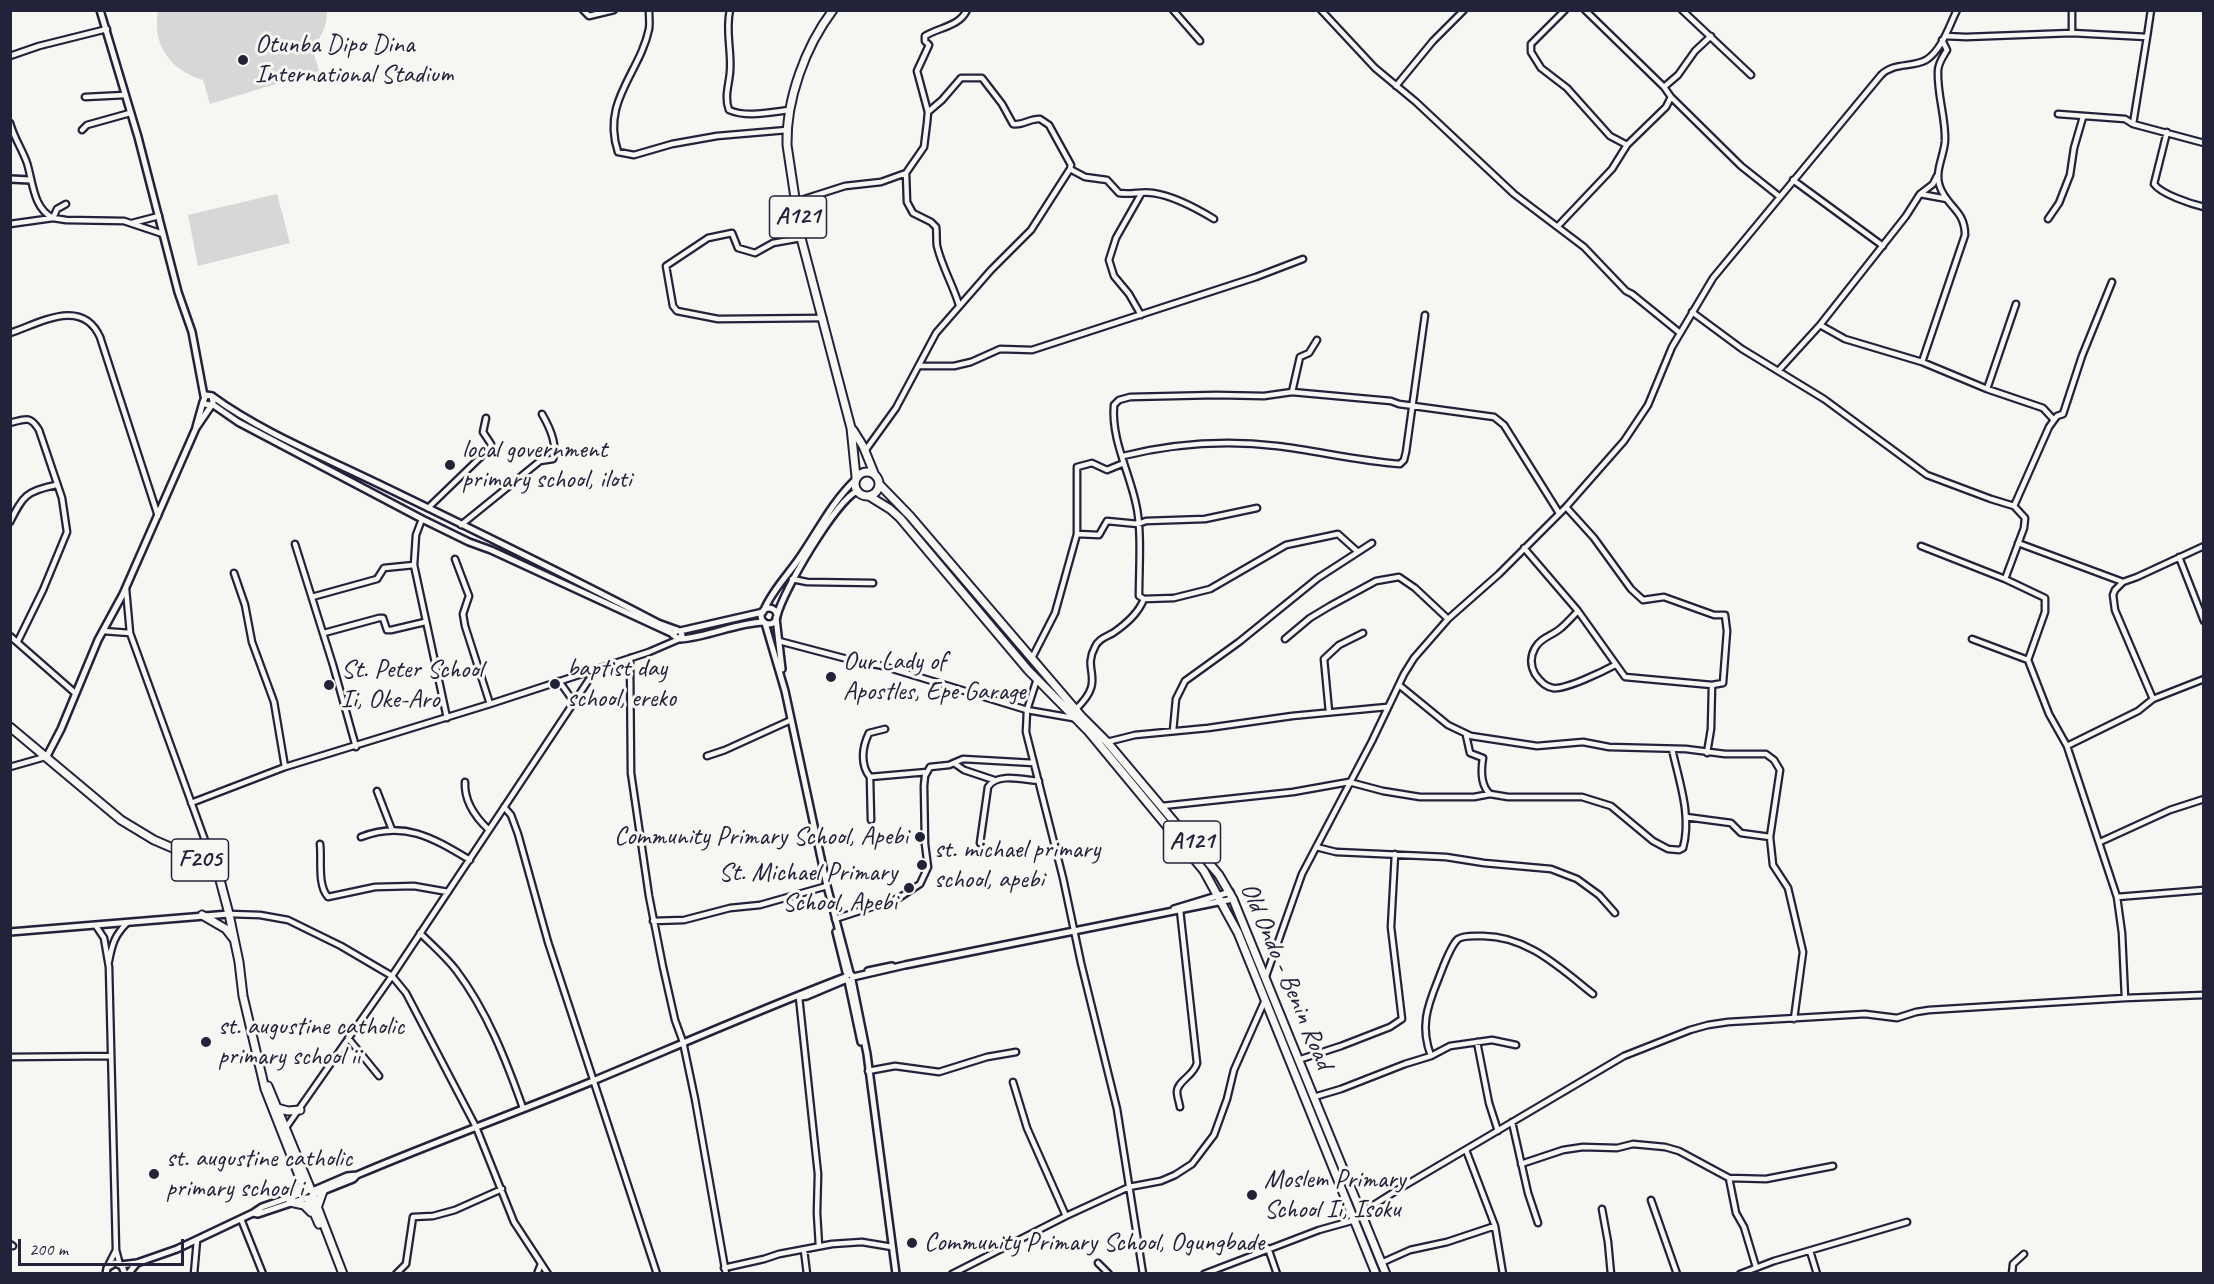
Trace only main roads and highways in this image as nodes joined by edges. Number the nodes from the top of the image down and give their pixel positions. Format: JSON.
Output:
{"nodes":[{"id":1,"x":833,"y":10,"type":"edge"},
{"id":2,"x":852,"y":428,"type":"junction"},
{"id":3,"x":874,"y":473,"type":"junction"},
{"id":4,"x":855,"y":479,"type":"junction"},
{"id":5,"x":879,"y":484,"type":"junction"},
{"id":6,"x":869,"y":496,"type":"junction"},
{"id":7,"x":1072,"y":714,"type":"junction"},
{"id":8,"x":10,"y":727,"type":"edge"},
{"id":9,"x":202,"y":915,"type":"road end"},
{"id":10,"x":235,"y":941,"type":"junction"},
{"id":11,"x":264,"y":1079,"type":"junction"},
{"id":12,"x":278,"y":1108,"type":"junction"},
{"id":13,"x":300,"y":1110,"type":"road end"},
{"id":14,"x":284,"y":1131,"type":"junction"},
{"id":15,"x":323,"y":1191,"type":"road end"},
{"id":16,"x":308,"y":1193,"type":"junction"},
{"id":17,"x":317,"y":1208,"type":"junction"},
{"id":18,"x":315,"y":1216,"type":"junction"},
{"id":19,"x":340,"y":1274,"type":"edge"},
{"id":20,"x":1376,"y":1274,"type":"edge"},
{"id":21,"x":1386,"y":1274,"type":"edge"}],
"edges":[{"from":1,"to":2,"type":"main road","name":"Old Ondo - Benin Road","number":"A121"},
{"from":2,"to":3,"type":"main road","name":"Old Ondo - Benin Road","number":"A121"},
{"from":2,"to":4,"type":"main road","name":"Old Ondo - Benin Road","number":"A121"},
{"from":3,"to":4,"type":"main road"},
{"from":3,"to":5,"type":"main road","name":"Old Ondo - Benin Road"},
{"from":4,"to":6,"type":"main road","name":"Old Ondo - Benin Road"},
{"from":5,"to":6,"type":"main road"},
{"from":5,"to":7,"type":"main road","name":"Old Ondo - Benin Road","number":"A121"},
{"from":6,"to":7,"type":"main road","name":"Old Ondo - Benin Road","number":"A121"},
{"from":7,"to":20,"type":"main road","name":"Old Ondo - Benin Road","number":"A121"},
{"from":7,"to":21,"type":"main road","name":"Old Ondo - Benin Road","number":"A121"},
{"from":8,"to":10,"type":"main road","number":"F205"},
{"from":9,"to":10,"type":"main road"},
{"from":10,"to":11,"type":"main road","number":"F205"},
{"from":11,"to":12,"type":"main road","number":"F205"},
{"from":11,"to":14,"type":"main road","number":"F205"},
{"from":12,"to":13,"type":"main road"},
{"from":12,"to":14,"type":"main road","number":"F205"},
{"from":14,"to":16,"type":"main road","number":"F205"},
{"from":15,"to":17,"type":"main road"},
{"from":16,"to":17,"type":"main road","number":"F205"},
{"from":16,"to":18,"type":"main road","number":"F205"},
{"from":16,"to":18,"type":"main road"},
{"from":17,"to":19,"type":"main road","number":"F205"},
{"from":18,"to":19,"type":"main road","number":"F205"}]}
